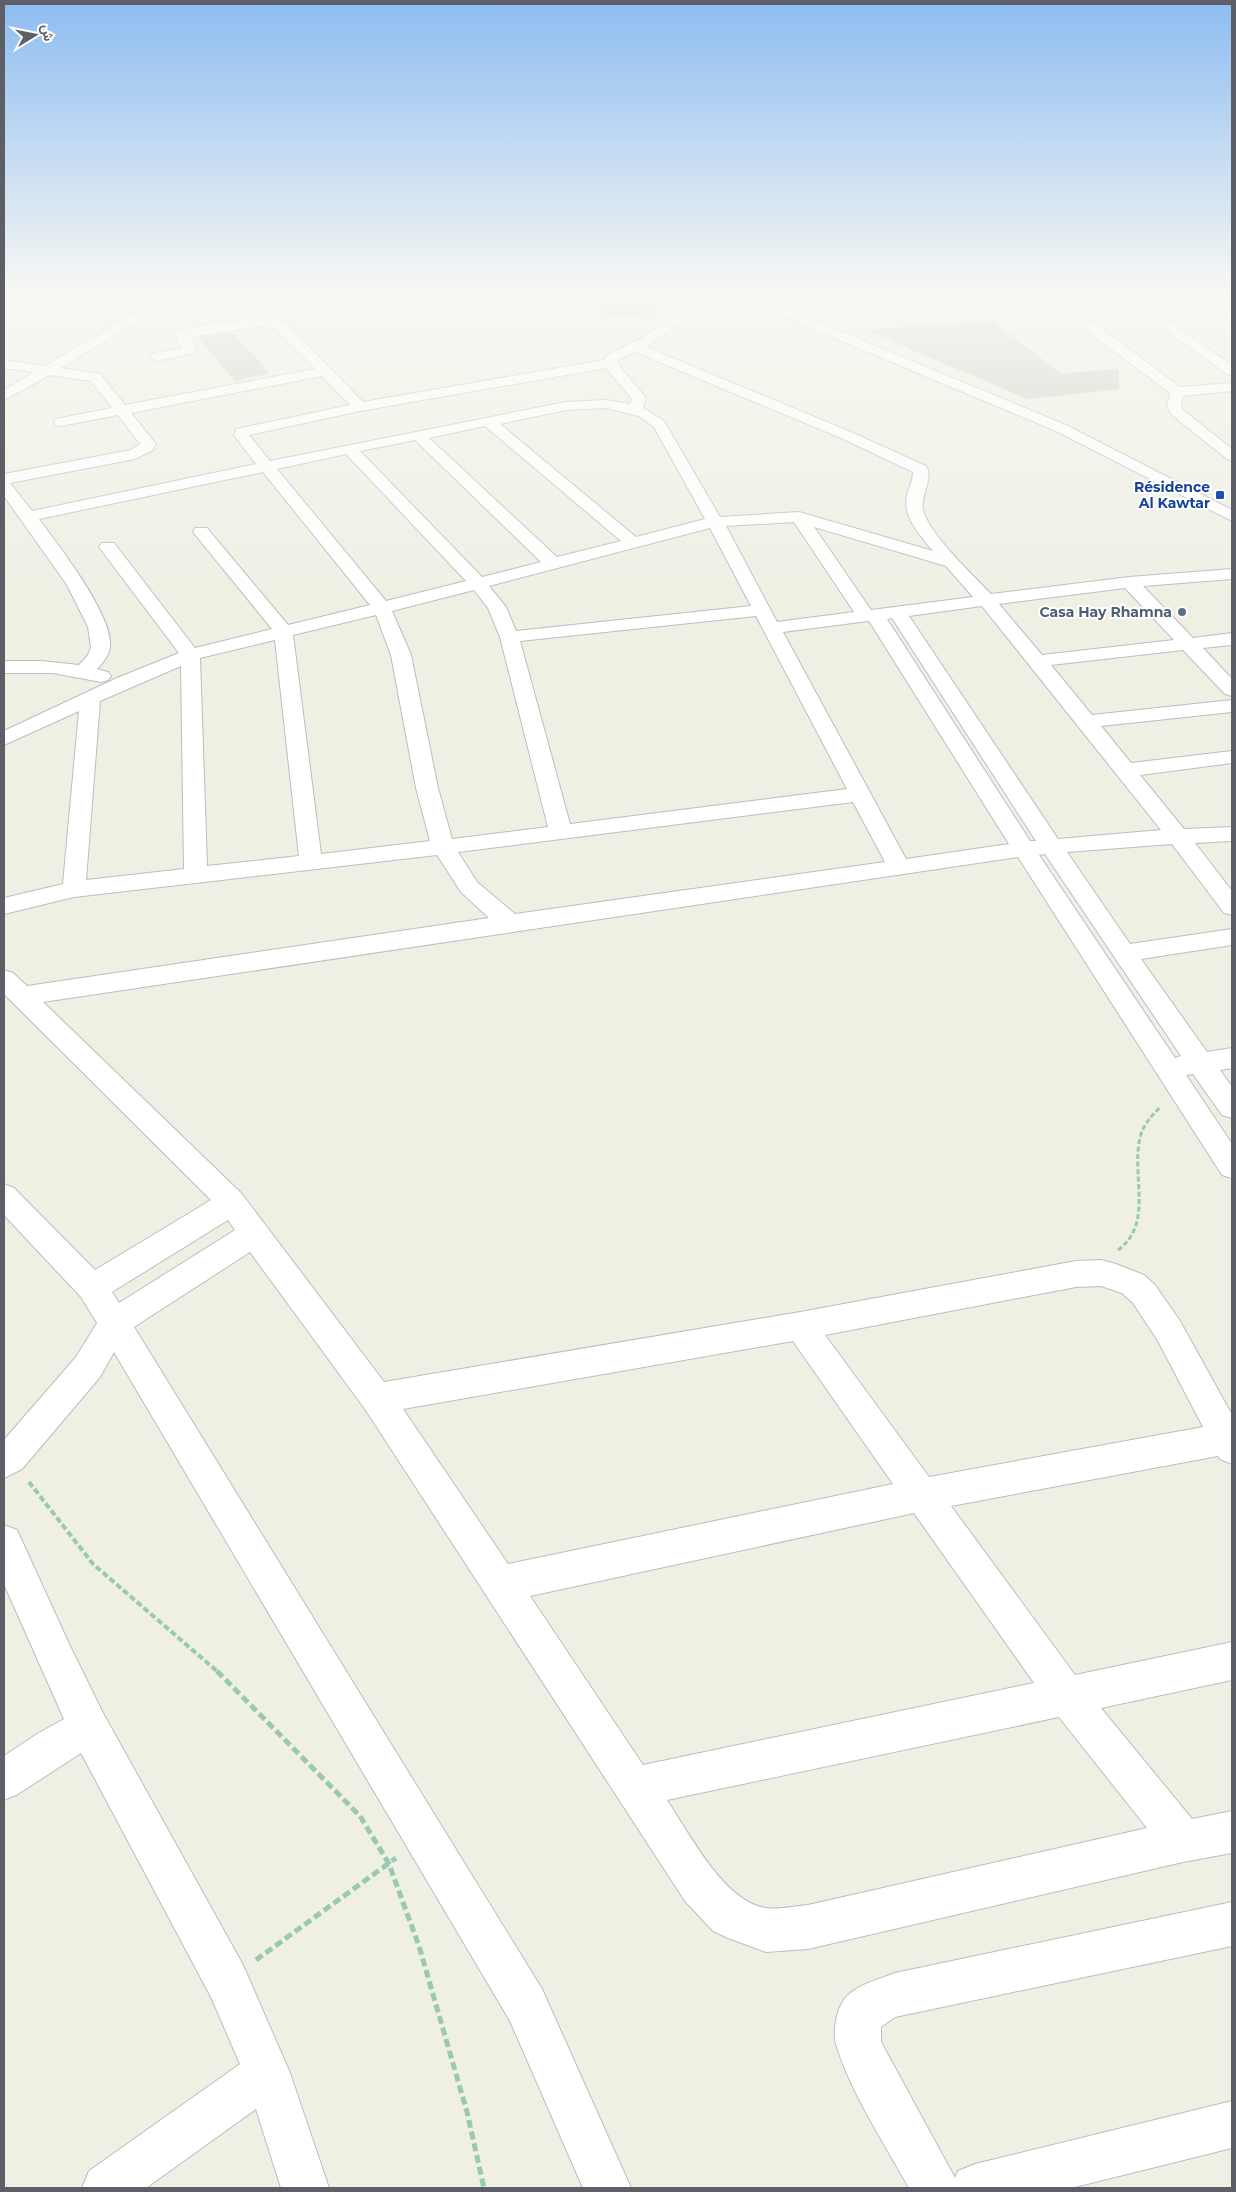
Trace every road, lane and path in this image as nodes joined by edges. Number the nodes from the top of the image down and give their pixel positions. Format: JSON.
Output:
{"nodes":[{"id":1,"x":109,"y":394,"type":"edge"},
{"id":2,"x":203,"y":394,"type":"edge"},
{"id":3,"x":347,"y":394,"type":"edge"},
{"id":4,"x":432,"y":394,"type":"edge"},
{"id":5,"x":636,"y":394,"type":"edge"},
{"id":6,"x":746,"y":394,"type":"edge"},
{"id":7,"x":980,"y":394,"type":"edge"},
{"id":8,"x":1177,"y":394,"type":"edge"},
{"id":9,"x":360,"y":407,"type":"junction"},
{"id":10,"x":633,"y":409,"type":"junction"},
{"id":11,"x":122,"y":410,"type":"junction"},
{"id":12,"x":61,"y":422,"type":"dead end"},
{"id":13,"x":489,"y":422,"type":"junction"},
{"id":14,"x":1232,"y":435,"type":"edge"},
{"id":15,"x":419,"y":436,"type":"junction"},
{"id":16,"x":1208,"y":438,"type":"junction"},
{"id":17,"x":349,"y":449,"type":"junction"},
{"id":18,"x":1232,"y":456,"type":"edge"},
{"id":19,"x":268,"y":467,"type":"junction"},
{"id":20,"x":4,"y":479,"type":"edge"},
{"id":21,"x":4,"y":485,"type":"edge"},
{"id":22,"x":1232,"y":516,"type":"edge"},
{"id":23,"x":27,"y":517,"type":"junction"},
{"id":24,"x":799,"y":517,"type":"junction"},
{"id":25,"x":715,"y":522,"type":"junction"},
{"id":26,"x":201,"y":532,"type":"dead end"},
{"id":27,"x":633,"y":543,"type":"junction"},
{"id":28,"x":108,"y":547,"type":"dead end"},
{"id":29,"x":952,"y":562,"type":"junction"},
{"id":30,"x":554,"y":564,"type":"junction"},
{"id":31,"x":1232,"y":574,"type":"edge"},
{"id":32,"x":1129,"y":582,"type":"junction"},
{"id":33,"x":478,"y":584,"type":"junction"},
{"id":34,"x":987,"y":600,"type":"junction"},
{"id":35,"x":382,"y":608,"type":"junction"},
{"id":36,"x":761,"y":610,"type":"junction"},
{"id":37,"x":879,"y":614,"type":"junction"},
{"id":38,"x":771,"y":628,"type":"junction"},
{"id":39,"x":282,"y":631,"type":"junction"},
{"id":40,"x":509,"y":636,"type":"junction"},
{"id":41,"x":1232,"y":639,"type":"edge"},
{"id":42,"x":1188,"y":644,"type":"junction"},
{"id":43,"x":190,"y":655,"type":"junction"},
{"id":44,"x":1037,"y":661,"type":"junction"},
{"id":45,"x":4,"y":667,"type":"edge"},
{"id":46,"x":84,"y":671,"type":"junction"},
{"id":47,"x":124,"y":682,"type":"junction"},
{"id":48,"x":1232,"y":690,"type":"edge"},
{"id":49,"x":90,"y":698,"type":"junction"},
{"id":50,"x":1232,"y":706,"type":"edge"},
{"id":51,"x":1086,"y":722,"type":"junction"},
{"id":52,"x":4,"y":739,"type":"edge"},
{"id":53,"x":1232,"y":757,"type":"edge"},
{"id":54,"x":1125,"y":770,"type":"junction"},
{"id":55,"x":860,"y":794,"type":"junction"},
{"id":56,"x":561,"y":832,"type":"junction"},
{"id":57,"x":1232,"y":834,"type":"edge"},
{"id":58,"x":1179,"y":836,"type":"junction"},
{"id":59,"x":1051,"y":846,"type":"junction"},
{"id":60,"x":442,"y":847,"type":"junction"},
{"id":61,"x":1024,"y":849,"type":"junction"},
{"id":62,"x":311,"y":863,"type":"junction"},
{"id":63,"x":899,"y":867,"type":"junction"},
{"id":64,"x":196,"y":875,"type":"junction"},
{"id":65,"x":74,"y":889,"type":"junction"},
{"id":66,"x":4,"y":906,"type":"edge"},
{"id":67,"x":1232,"y":907,"type":"edge"},
{"id":68,"x":510,"y":923,"type":"junction"},
{"id":69,"x":1232,"y":937,"type":"edge"},
{"id":70,"x":1123,"y":953,"type":"junction"},
{"id":71,"x":13,"y":988,"type":"edge"},
{"id":72,"x":1232,"y":1058,"type":"edge"},
{"id":73,"x":1200,"y":1062,"type":"junction"},
{"id":74,"x":1167,"y":1068,"type":"junction"},
{"id":75,"x":1185,"y":1096,"type":"junction"},
{"id":76,"x":1228,"y":1096,"type":"edge"},
{"id":77,"x":1232,"y":1166,"type":"edge"},
{"id":78,"x":4,"y":1196,"type":"edge"},
{"id":79,"x":232,"y":1202,"type":"junction"},
{"id":80,"x":254,"y":1234,"type":"junction"},
{"id":81,"x":1076,"y":1274,"type":"junction"},
{"id":82,"x":92,"y":1288,"type":"junction"},
{"id":83,"x":114,"y":1323,"type":"junction"},
{"id":84,"x":800,"y":1326,"type":"junction"},
{"id":85,"x":377,"y":1398,"type":"junction"},
{"id":86,"x":1230,"y":1443,"type":"edge"},
{"id":87,"x":7,"y":1460,"type":"edge"},
{"id":88,"x":921,"y":1495,"type":"junction"},
{"id":89,"x":4,"y":1543,"type":"edge"},
{"id":90,"x":500,"y":1584,"type":"junction"},
{"id":91,"x":1232,"y":1661,"type":"edge"},
{"id":92,"x":1066,"y":1695,"type":"junction"},
{"id":93,"x":89,"y":1727,"type":"junction"},
{"id":94,"x":4,"y":1780,"type":"edge"},
{"id":95,"x":634,"y":1788,"type":"junction"},
{"id":96,"x":1232,"y":1832,"type":"edge"},
{"id":97,"x":424,"y":1835,"type":"junction"},
{"id":98,"x":1184,"y":1841,"type":"junction"},
{"id":99,"x":389,"y":1864,"type":"junction"},
{"id":100,"x":1232,"y":1924,"type":"edge"},
{"id":101,"x":227,"y":1981,"type":"junction"},
{"id":102,"x":267,"y":2073,"type":"junction"},
{"id":103,"x":1232,"y":2125,"type":"edge"},
{"id":104,"x":106,"y":2188,"type":"edge"},
{"id":105,"x":305,"y":2188,"type":"edge"},
{"id":106,"x":484,"y":2188,"type":"edge"},
{"id":107,"x":607,"y":2188,"type":"edge"},
{"id":108,"x":935,"y":2188,"type":"edge"},
{"id":109,"x":975,"y":2188,"type":"edge"}],
"edges":[{"from":1,"to":11,"type":"street"},
{"from":2,"to":11,"type":"street"},
{"from":3,"to":9,"type":"street"},
{"from":4,"to":9,"type":"street"},
{"from":5,"to":10,"type":"street"},
{"from":6,"to":29,"type":"street"},
{"from":7,"to":22,"type":"street"},
{"from":8,"to":16,"type":"street"},
{"from":9,"to":19,"type":"street"},
{"from":10,"to":13,"type":"street"},
{"from":10,"to":25,"type":"street"},
{"from":11,"to":12,"type":"street"},
{"from":11,"to":20,"type":"street"},
{"from":13,"to":15,"type":"street"},
{"from":13,"to":27,"type":"street"},
{"from":14,"to":16,"type":"street"},
{"from":15,"to":17,"type":"street"},
{"from":15,"to":30,"type":"street"},
{"from":16,"to":18,"type":"street"},
{"from":17,"to":19,"type":"street"},
{"from":17,"to":33,"type":"street"},
{"from":19,"to":23,"type":"street"},
{"from":19,"to":35,"type":"street"},
{"from":21,"to":23,"type":"street"},
{"from":23,"to":46,"type":"street"},
{"from":24,"to":25,"type":"street"},
{"from":24,"to":29,"type":"street"},
{"from":24,"to":37,"type":"street"},
{"from":25,"to":27,"type":"street"},
{"from":25,"to":36,"type":"street"},
{"from":26,"to":39,"type":"street"},
{"from":27,"to":30,"type":"street"},
{"from":28,"to":43,"type":"street"},
{"from":29,"to":34,"type":"street"},
{"from":30,"to":33,"type":"street"},
{"from":31,"to":32,"type":"street"},
{"from":32,"to":34,"type":"street"},
{"from":32,"to":42,"type":"street"},
{"from":33,"to":35,"type":"street"},
{"from":33,"to":40,"type":"street"},
{"from":34,"to":37,"type":"street"},
{"from":34,"to":44,"type":"street"},
{"from":35,"to":39,"type":"street"},
{"from":35,"to":60,"type":"street"},
{"from":36,"to":38,"type":"street"},
{"from":36,"to":40,"type":"street"},
{"from":37,"to":38,"type":"street"},
{"from":37,"to":59,"type":"street"},
{"from":37,"to":61,"type":"street"},
{"from":38,"to":55,"type":"street"},
{"from":39,"to":43,"type":"street"},
{"from":39,"to":62,"type":"street"},
{"from":40,"to":56,"type":"street"},
{"from":41,"to":42,"type":"street"},
{"from":42,"to":44,"type":"street"},
{"from":42,"to":48,"type":"street"},
{"from":43,"to":47,"type":"street"},
{"from":43,"to":64,"type":"street"},
{"from":44,"to":51,"type":"street"},
{"from":45,"to":46,"type":"street"},
{"from":46,"to":47,"type":"street"},
{"from":47,"to":49,"type":"street"},
{"from":49,"to":52,"type":"street"},
{"from":49,"to":65,"type":"street"},
{"from":50,"to":51,"type":"street"},
{"from":51,"to":54,"type":"street"},
{"from":53,"to":54,"type":"street"},
{"from":54,"to":58,"type":"street"},
{"from":55,"to":56,"type":"street"},
{"from":55,"to":63,"type":"street"},
{"from":56,"to":60,"type":"street"},
{"from":57,"to":58,"type":"street"},
{"from":58,"to":59,"type":"street"},
{"from":58,"to":67,"type":"street"},
{"from":59,"to":61,"type":"street"},
{"from":59,"to":70,"type":"street"},
{"from":60,"to":62,"type":"street"},
{"from":60,"to":68,"type":"street"},
{"from":61,"to":63,"type":"street"},
{"from":61,"to":74,"type":"street"},
{"from":62,"to":64,"type":"street"},
{"from":63,"to":68,"type":"street"},
{"from":64,"to":65,"type":"street"},
{"from":65,"to":66,"type":"street"},
{"from":68,"to":71,"type":"street"},
{"from":69,"to":70,"type":"street"},
{"from":70,"to":73,"type":"street"},
{"from":71,"to":79,"type":"street"},
{"from":72,"to":73,"type":"street"},
{"from":73,"to":74,"type":"street"},
{"from":73,"to":76,"type":"street"},
{"from":74,"to":75,"type":"street"},
{"from":75,"to":76,"type":"street"},
{"from":75,"to":77,"type":"street"},
{"from":75,"to":81,"type":"path"},
{"from":78,"to":82,"type":"street"},
{"from":79,"to":80,"type":"street"},
{"from":79,"to":82,"type":"street"},
{"from":80,"to":83,"type":"street"},
{"from":80,"to":85,"type":"street"},
{"from":81,"to":84,"type":"street"},
{"from":81,"to":86,"type":"street"},
{"from":82,"to":83,"type":"street"},
{"from":83,"to":87,"type":"street"},
{"from":83,"to":97,"type":"street"},
{"from":84,"to":85,"type":"street"},
{"from":84,"to":88,"type":"street"},
{"from":85,"to":90,"type":"street"},
{"from":86,"to":88,"type":"street"},
{"from":87,"to":99,"type":"path"},
{"from":88,"to":90,"type":"street"},
{"from":88,"to":92,"type":"street"},
{"from":89,"to":93,"type":"street"},
{"from":90,"to":95,"type":"street"},
{"from":91,"to":92,"type":"street"},
{"from":92,"to":95,"type":"street"},
{"from":92,"to":98,"type":"street"},
{"from":93,"to":94,"type":"street"},
{"from":93,"to":101,"type":"street"},
{"from":95,"to":98,"type":"street"},
{"from":96,"to":98,"type":"street"},
{"from":97,"to":99,"type":"path"},
{"from":97,"to":107,"type":"street"},
{"from":99,"to":101,"type":"path"},
{"from":99,"to":106,"type":"path"},
{"from":100,"to":108,"type":"street"},
{"from":101,"to":102,"type":"street"},
{"from":102,"to":104,"type":"street"},
{"from":102,"to":105,"type":"street"},
{"from":103,"to":109,"type":"street"}]}
